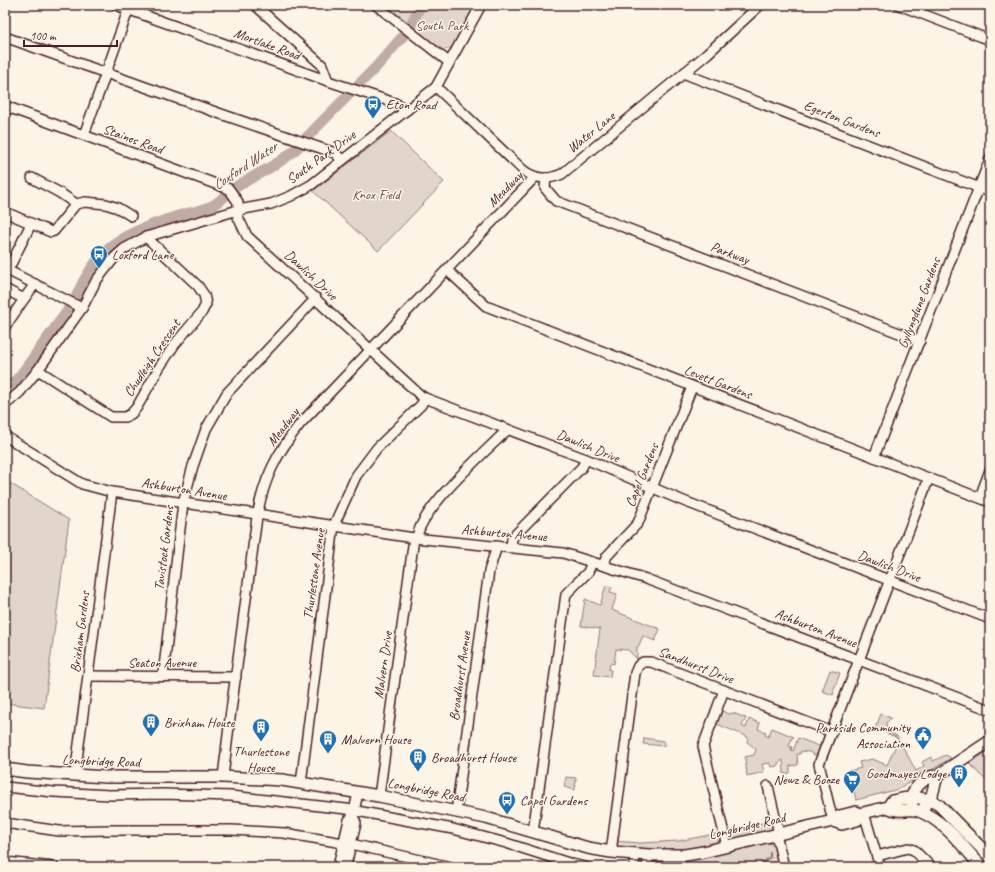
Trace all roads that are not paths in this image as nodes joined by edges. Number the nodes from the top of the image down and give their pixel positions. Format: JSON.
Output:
{"nodes":[{"id":1,"x":116,"y":5,"type":"edge"},
{"id":2,"x":256,"y":5,"type":"edge"},
{"id":3,"x":376,"y":5,"type":"edge"},
{"id":4,"x":481,"y":5,"type":"edge"},
{"id":5,"x":760,"y":5,"type":"edge"},
{"id":6,"x":899,"y":5,"type":"edge"},
{"id":7,"x":129,"y":7,"type":"edge"},
{"id":8,"x":5,"y":37,"type":"edge"},
{"id":9,"x":990,"y":40,"type":"edge"},
{"id":10,"x":450,"y":63,"type":"junction"},
{"id":11,"x":106,"y":72,"type":"junction"},
{"id":12,"x":685,"y":72,"type":"junction"},
{"id":13,"x":328,"y":81,"type":"junction"},
{"id":14,"x":436,"y":87,"type":"junction"},
{"id":15,"x":5,"y":106,"type":"edge"},
{"id":16,"x":407,"y":110,"type":"junction"},
{"id":17,"x":84,"y":135,"type":"junction"},
{"id":18,"x":990,"y":159,"type":"edge"},
{"id":19,"x":342,"y":160,"type":"junction"},
{"id":20,"x":535,"y":177,"type":"junction"},
{"id":21,"x":32,"y":178,"type":"dead end"},
{"id":22,"x":546,"y":178,"type":"junction"},
{"id":23,"x":979,"y":188,"type":"junction"},
{"id":24,"x":990,"y":192,"type":"edge"},
{"id":25,"x":76,"y":204,"type":"junction"},
{"id":26,"x":238,"y":210,"type":"junction"},
{"id":27,"x":5,"y":212,"type":"edge"},
{"id":28,"x":131,"y":216,"type":"dead end"},
{"id":29,"x":31,"y":224,"type":"junction"},
{"id":30,"x":146,"y":237,"type":"junction"},
{"id":31,"x":6,"y":269,"type":"edge"},
{"id":32,"x":447,"y":270,"type":"junction"},
{"id":33,"x":35,"y":284,"type":"junction"},
{"id":34,"x":5,"y":289,"type":"edge"},
{"id":35,"x":316,"y":298,"type":"junction"},
{"id":36,"x":24,"y":300,"type":"junction"},
{"id":37,"x":75,"y":304,"type":"junction"},
{"id":38,"x":5,"y":327,"type":"edge"},
{"id":39,"x":920,"y":341,"type":"junction"},
{"id":40,"x":371,"y":350,"type":"junction"},
{"id":41,"x":38,"y":370,"type":"junction"},
{"id":42,"x":692,"y":387,"type":"junction"},
{"id":43,"x":425,"y":398,"type":"junction"},
{"id":44,"x":5,"y":405,"type":"edge"},
{"id":45,"x":506,"y":429,"type":"junction"},
{"id":46,"x":5,"y":436,"type":"edge"},
{"id":47,"x":874,"y":457,"type":"junction"},
{"id":48,"x":586,"y":459,"type":"junction"},
{"id":49,"x":990,"y":470,"type":"edge"},
{"id":50,"x":929,"y":478,"type":"junction"},
{"id":51,"x":652,"y":487,"type":"junction"},
{"id":52,"x":112,"y":492,"type":"junction"},
{"id":53,"x":980,"y":498,"type":"junction"},
{"id":54,"x":990,"y":502,"type":"edge"},
{"id":55,"x":184,"y":503,"type":"junction"},
{"id":56,"x":258,"y":514,"type":"junction"},
{"id":57,"x":334,"y":525,"type":"junction"},
{"id":58,"x":415,"y":538,"type":"junction"},
{"id":59,"x":497,"y":546,"type":"junction"},
{"id":60,"x":511,"y":547,"type":"junction"},
{"id":61,"x":592,"y":562,"type":"junction"},
{"id":62,"x":603,"y":565,"type":"junction"},
{"id":63,"x":890,"y":581,"type":"junction"},
{"id":64,"x":990,"y":620,"type":"edge"},
{"id":65,"x":860,"y":660,"type":"junction"},
{"id":66,"x":88,"y":676,"type":"junction"},
{"id":67,"x":163,"y":676,"type":"junction"},
{"id":68,"x":236,"y":676,"type":"junction"},
{"id":69,"x":724,"y":690,"type":"junction"},
{"id":70,"x":990,"y":710,"type":"edge"},
{"id":71,"x":832,"y":732,"type":"junction"},
{"id":72,"x":990,"y":741,"type":"edge"},
{"id":73,"x":5,"y":769,"type":"edge"},
{"id":74,"x":75,"y":775,"type":"junction"},
{"id":75,"x":937,"y":776,"type":"junction"},
{"id":76,"x":223,"y":777,"type":"junction"},
{"id":77,"x":301,"y":783,"type":"junction"},
{"id":78,"x":768,"y":786,"type":"dead end"},
{"id":79,"x":5,"y":787,"type":"edge"},
{"id":80,"x":358,"y":793,"type":"junction"},
{"id":81,"x":379,"y":796,"type":"junction"},
{"id":82,"x":912,"y":798,"type":"junction"},
{"id":83,"x":930,"y":800,"type":"junction"},
{"id":84,"x":888,"y":807,"type":"junction"},
{"id":85,"x":918,"y":811,"type":"junction"},
{"id":86,"x":456,"y":812,"type":"junction"},
{"id":87,"x":353,"y":813,"type":"junction"},
{"id":88,"x":862,"y":814,"type":"junction"},
{"id":89,"x":833,"y":821,"type":"junction"},
{"id":90,"x":5,"y":823,"type":"edge"},
{"id":91,"x":533,"y":832,"type":"junction"},
{"id":92,"x":777,"y":834,"type":"junction"},
{"id":93,"x":347,"y":844,"type":"junction"},
{"id":94,"x":727,"y":846,"type":"junction"},
{"id":95,"x":611,"y":852,"type":"junction"},
{"id":96,"x":635,"y":855,"type":"junction"},
{"id":97,"x":649,"y":855,"type":"junction"},
{"id":98,"x":877,"y":856,"type":"junction"},
{"id":99,"x":990,"y":857,"type":"edge"},
{"id":100,"x":5,"y":862,"type":"edge"},
{"id":101,"x":51,"y":867,"type":"edge"},
{"id":102,"x":54,"y":867,"type":"edge"},
{"id":103,"x":340,"y":867,"type":"edge"},
{"id":104,"x":344,"y":867,"type":"edge"},
{"id":105,"x":451,"y":867,"type":"edge"},
{"id":106,"x":584,"y":867,"type":"edge"},
{"id":107,"x":634,"y":867,"type":"edge"},
{"id":108,"x":648,"y":867,"type":"edge"},
{"id":109,"x":784,"y":867,"type":"edge"},
{"id":110,"x":880,"y":867,"type":"edge"},
{"id":111,"x":931,"y":867,"type":"edge"},
{"id":112,"x":982,"y":867,"type":"edge"}],
"edges":[{"from":1,"to":7,"type":"street","name":"Mortlake Road"},
{"from":2,"to":13,"type":"street"},
{"from":3,"to":10,"type":"street"},
{"from":4,"to":10,"type":"street","name":"South Park Drive"},
{"from":5,"to":12,"type":"street","name":"Water Lane"},
{"from":6,"to":9,"type":"street"},
{"from":7,"to":11,"type":"street"},
{"from":7,"to":13,"type":"street","name":"Mortlake Road"},
{"from":8,"to":11,"type":"street"},
{"from":10,"to":14,"type":"street","name":"South Park Drive"},
{"from":11,"to":17,"type":"street"},
{"from":11,"to":19,"type":"street"},
{"from":12,"to":22,"type":"street","name":"Water Lane"},
{"from":12,"to":23,"type":"street","name":"Egerton Gardens"},
{"from":13,"to":16,"type":"street","name":"Mortlake Road"},
{"from":14,"to":16,"type":"street","name":"South Park Drive"},
{"from":14,"to":20,"type":"street","name":"Water Lane"},
{"from":15,"to":17,"type":"street","name":"Staines Road"},
{"from":16,"to":19,"type":"street","name":"South Park Drive"},
{"from":17,"to":26,"type":"street","name":"Staines Road"},
{"from":18,"to":23,"type":"street","name":"Gyllyngdune Gardens"},
{"from":19,"to":26,"type":"street","name":"South Park Drive"},
{"from":20,"to":22,"type":"street","name":"Water Lane"},
{"from":20,"to":32,"type":"street","name":"Meadway"},
{"from":21,"to":25,"type":"street"},
{"from":22,"to":39,"type":"street","name":"Parkway"},
{"from":23,"to":24,"type":"street","name":"Egerton Gardens"},
{"from":23,"to":39,"type":"street","name":"Gyllyngdune Gardens"},
{"from":25,"to":28,"type":"street"},
{"from":25,"to":29,"type":"street"},
{"from":26,"to":30,"type":"street","name":"South Park Drive"},
{"from":26,"to":35,"type":"street","name":"Dawlish Drive"},
{"from":27,"to":29,"type":"street"},
{"from":29,"to":31,"type":"street"},
{"from":30,"to":37,"type":"street","name":"South Park Drive"},
{"from":30,"to":41,"type":"street","name":"Chudleigh Crescent"},
{"from":31,"to":33,"type":"street"},
{"from":32,"to":40,"type":"street","name":"Meadway"},
{"from":32,"to":42,"type":"street","name":"Levett Gardens"},
{"from":33,"to":36,"type":"street"},
{"from":33,"to":37,"type":"street"},
{"from":34,"to":36,"type":"street"},
{"from":35,"to":40,"type":"street","name":"Dawlish Drive"},
{"from":35,"to":55,"type":"street","name":"Tavistock Gardens"},
{"from":36,"to":38,"type":"street"},
{"from":37,"to":41,"type":"street","name":"South Park Drive"},
{"from":39,"to":47,"type":"street","name":"Gyllyngdune Gardens"},
{"from":40,"to":43,"type":"street","name":"Dawlish Drive"},
{"from":40,"to":56,"type":"street","name":"Meadway"},
{"from":41,"to":44,"type":"street","name":"South Park Drive"},
{"from":42,"to":47,"type":"street","name":"Levett Gardens"},
{"from":42,"to":51,"type":"street","name":"Capel Gardens"},
{"from":43,"to":45,"type":"street","name":"Dawlish Drive"},
{"from":43,"to":57,"type":"street","name":"Thurlestone Avenue"},
{"from":45,"to":48,"type":"street","name":"Dawlish Drive"},
{"from":45,"to":58,"type":"street","name":"Malvern Drive"},
{"from":46,"to":52,"type":"street","name":"Ashburton Avenue"},
{"from":47,"to":50,"type":"street","name":"Levett Gardens"},
{"from":48,"to":51,"type":"street","name":"Dawlish Drive"},
{"from":48,"to":60,"type":"street"},
{"from":49,"to":53,"type":"street"},
{"from":50,"to":53,"type":"street","name":"Levett Gardens"},
{"from":50,"to":63,"type":"street"},
{"from":51,"to":62,"type":"street","name":"Capel Gardens"},
{"from":51,"to":63,"type":"street","name":"Dawlish Drive"},
{"from":52,"to":55,"type":"street","name":"Ashburton Avenue"},
{"from":52,"to":66,"type":"street","name":"Brixham Gardens"},
{"from":53,"to":54,"type":"street","name":"Levett Gardens"},
{"from":55,"to":56,"type":"street","name":"Ashburton Avenue"},
{"from":55,"to":67,"type":"street","name":"Tavistock Gardens"},
{"from":56,"to":57,"type":"street","name":"Ashburton Avenue"},
{"from":56,"to":68,"type":"street","name":"Meadway"},
{"from":57,"to":58,"type":"street","name":"Ashburton Avenue"},
{"from":57,"to":77,"type":"street","name":"Thurlestone Avenue"},
{"from":58,"to":59,"type":"street","name":"Ashburton Avenue"},
{"from":58,"to":81,"type":"street","name":"Malvern Drive"},
{"from":59,"to":60,"type":"street","name":"Ashburton Avenue"},
{"from":59,"to":86,"type":"street","name":"Broadhurst Avenue"},
{"from":60,"to":61,"type":"street","name":"Ashburton Avenue"},
{"from":61,"to":62,"type":"street","name":"Ashburton Avenue"},
{"from":61,"to":91,"type":"street"},
{"from":62,"to":65,"type":"street","name":"Ashburton Avenue"},
{"from":63,"to":64,"type":"street","name":"Dawlish Drive"},
{"from":63,"to":65,"type":"street"},
{"from":65,"to":70,"type":"street","name":"Ashburton Avenue"},
{"from":65,"to":71,"type":"street"},
{"from":66,"to":67,"type":"street","name":"Seaton Avenue"},
{"from":66,"to":74,"type":"street","name":"Brixham Gardens"},
{"from":67,"to":68,"type":"street","name":"Seaton Avenue"},
{"from":68,"to":76,"type":"street","name":"Meadway"},
{"from":69,"to":71,"type":"street","name":"Sandhurst Drive"},
{"from":69,"to":94,"type":"street"},
{"from":69,"to":95,"type":"street","name":"Sandhurst Drive"},
{"from":71,"to":89,"type":"street"},
{"from":72,"to":75,"type":"main road"},
{"from":73,"to":74,"type":"main road","name":"Longbridge Road"},
{"from":74,"to":76,"type":"main road","name":"Longbridge Road"},
{"from":75,"to":82,"type":"main road"},
{"from":75,"to":83,"type":"main road"},
{"from":76,"to":77,"type":"main road","name":"Longbridge Road"},
{"from":77,"to":80,"type":"main road","name":"Longbridge Road"},
{"from":78,"to":92,"type":"street"},
{"from":79,"to":87,"type":"street"},
{"from":80,"to":81,"type":"main road","name":"Longbridge Road"},
{"from":80,"to":87,"type":"street"},
{"from":81,"to":86,"type":"main road","name":"Longbridge Road"},
{"from":82,"to":83,"type":"main road","name":"Longbridge Road"},
{"from":82,"to":84,"type":"main road","name":"Longbridge Road"},
{"from":82,"to":85,"type":"main road"},
{"from":83,"to":85,"type":"main road"},
{"from":83,"to":99,"type":"main road"},
{"from":84,"to":85,"type":"main road","name":"Longbridge Road"},
{"from":84,"to":88,"type":"main road","name":"Longbridge Road"},
{"from":85,"to":112,"type":"main road","name":"Longbridge Road"},
{"from":86,"to":91,"type":"main road","name":"Longbridge Road"},
{"from":87,"to":93,"type":"street"},
{"from":87,"to":106,"type":"street"},
{"from":88,"to":89,"type":"main road","name":"Longbridge Road"},
{"from":88,"to":98,"type":"street"},
{"from":89,"to":92,"type":"main road","name":"Longbridge Road"},
{"from":90,"to":93,"type":"street"},
{"from":91,"to":95,"type":"main road","name":"Longbridge Road"},
{"from":92,"to":94,"type":"main road","name":"Longbridge Road"},
{"from":92,"to":109,"type":"street"},
{"from":93,"to":103,"type":"street"},
{"from":93,"to":104,"type":"street"},
{"from":93,"to":105,"type":"street"},
{"from":94,"to":97,"type":"main road","name":"Longbridge Road"},
{"from":95,"to":96,"type":"main road","name":"Longbridge Road"},
{"from":96,"to":97,"type":"main road","name":"Longbridge Road"},
{"from":96,"to":107,"type":"street"},
{"from":97,"to":108,"type":"street"},
{"from":98,"to":110,"type":"street"},
{"from":98,"to":111,"type":"street"},
{"from":100,"to":101,"type":"street"},
{"from":101,"to":102,"type":"street"}]}
